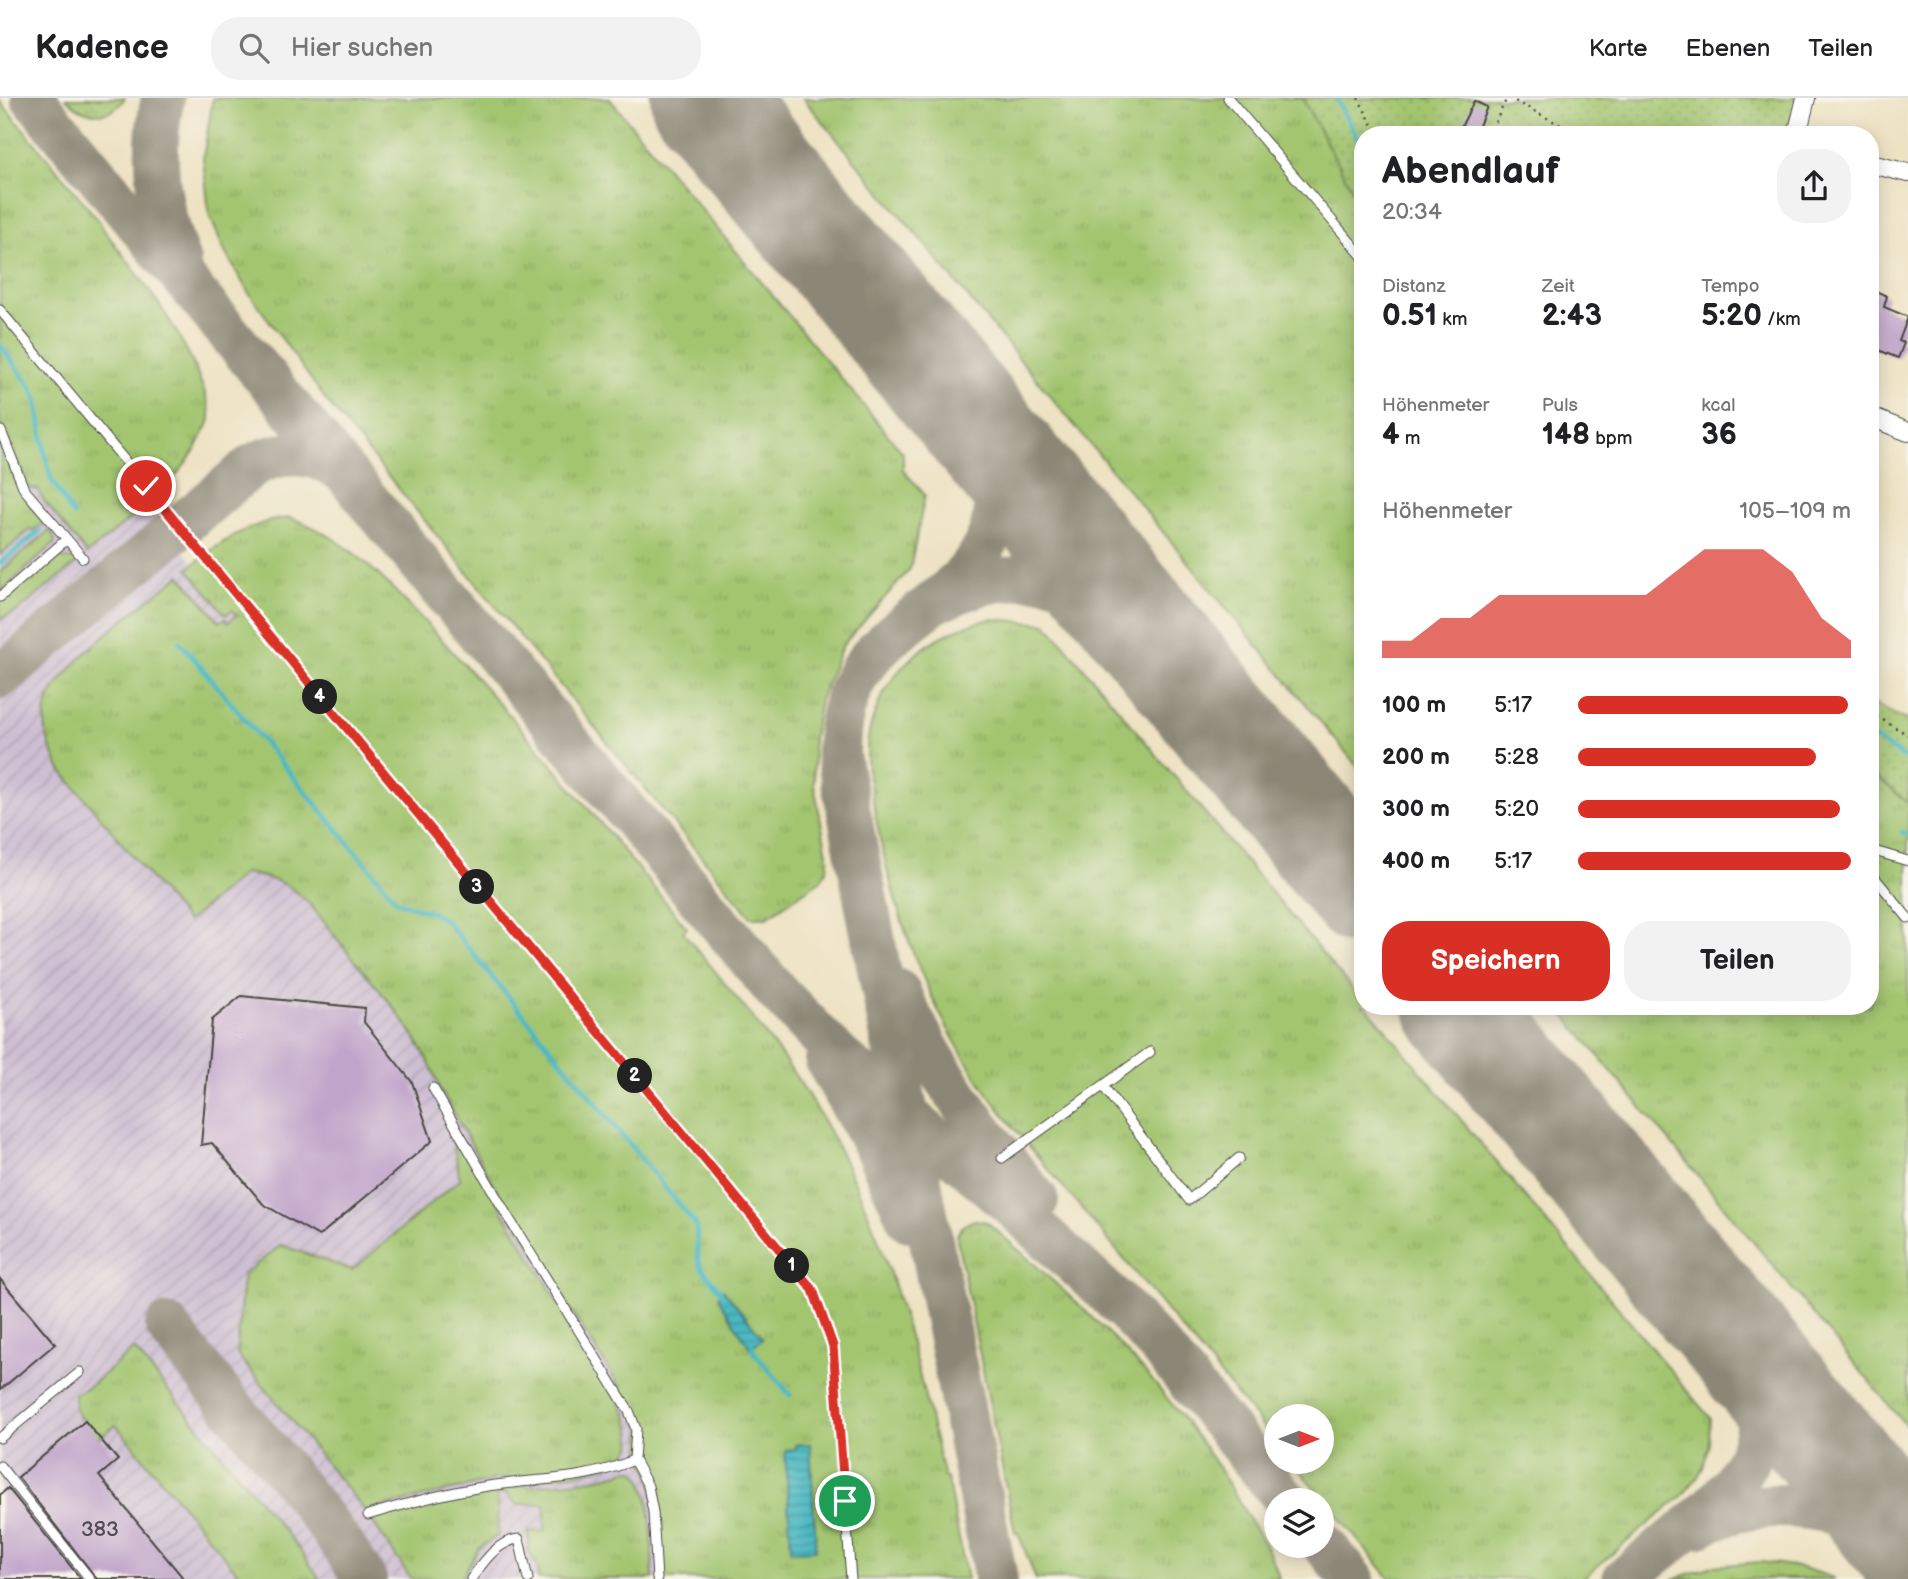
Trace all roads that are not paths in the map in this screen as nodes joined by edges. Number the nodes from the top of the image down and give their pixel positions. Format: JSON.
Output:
{"nodes":[{"id":1,"x":1228,"y":98,"type":"edge"},
{"id":2,"x":1806,"y":98,"type":"edge"},
{"id":3,"x":1799,"y":126,"type":"edge"},
{"id":4,"x":1879,"y":166,"type":"edge"},
{"id":5,"x":1908,"y":173,"type":"edge"},
{"id":6,"x":1354,"y":246,"type":"edge"},
{"id":7,"x":0,"y":310,"type":"edge"},
{"id":8,"x":1879,"y":421,"type":"edge"},
{"id":9,"x":1,"y":431,"type":"edge"},
{"id":10,"x":1908,"y":432,"type":"edge"},
{"id":11,"x":67,"y":539,"type":"junction"},
{"id":12,"x":83,"y":558,"type":"dead end"},
{"id":13,"x":0,"y":597,"type":"edge"},
{"id":14,"x":1879,"y":852,"type":"edge"},
{"id":15,"x":1908,"y":861,"type":"edge"},
{"id":16,"x":1879,"y":883,"type":"edge"},
{"id":17,"x":1908,"y":918,"type":"edge"},
{"id":18,"x":1150,"y":1052,"type":"dead end"},
{"id":19,"x":1103,"y":1086,"type":"junction"},
{"id":20,"x":433,"y":1088,"type":"dead end"},
{"id":21,"x":1002,"y":1158,"type":"dead end"},
{"id":22,"x":1239,"y":1158,"type":"dead end"},
{"id":23,"x":80,"y":1372,"type":"dead end"},
{"id":24,"x":0,"y":1438,"type":"edge"},
{"id":25,"x":634,"y":1460,"type":"junction"},
{"id":26,"x":0,"y":1466,"type":"edge"},
{"id":27,"x":368,"y":1515,"type":"dead end"},
{"id":28,"x":90,"y":1579,"type":"edge"},
{"id":29,"x":471,"y":1579,"type":"edge"},
{"id":30,"x":528,"y":1579,"type":"edge"},
{"id":31,"x":657,"y":1579,"type":"edge"},
{"id":32,"x":851,"y":1579,"type":"edge"}],
"edges":[{"from":1,"to":6,"type":"lane"},
{"from":2,"to":3,"type":"street"},
{"from":4,"to":5,"type":"street"},
{"from":7,"to":32,"type":"lane"},
{"from":8,"to":10,"type":"street"},
{"from":9,"to":11,"type":"lane"},
{"from":11,"to":12,"type":"lane"},
{"from":11,"to":13,"type":"lane"},
{"from":14,"to":15,"type":"lane"},
{"from":16,"to":17,"type":"lane"},
{"from":18,"to":19,"type":"lane"},
{"from":19,"to":21,"type":"lane"},
{"from":19,"to":22,"type":"lane"},
{"from":20,"to":25,"type":"lane"},
{"from":23,"to":24,"type":"lane"},
{"from":25,"to":27,"type":"lane"},
{"from":25,"to":31,"type":"lane"},
{"from":26,"to":28,"type":"lane"},
{"from":29,"to":30,"type":"lane"}]}
